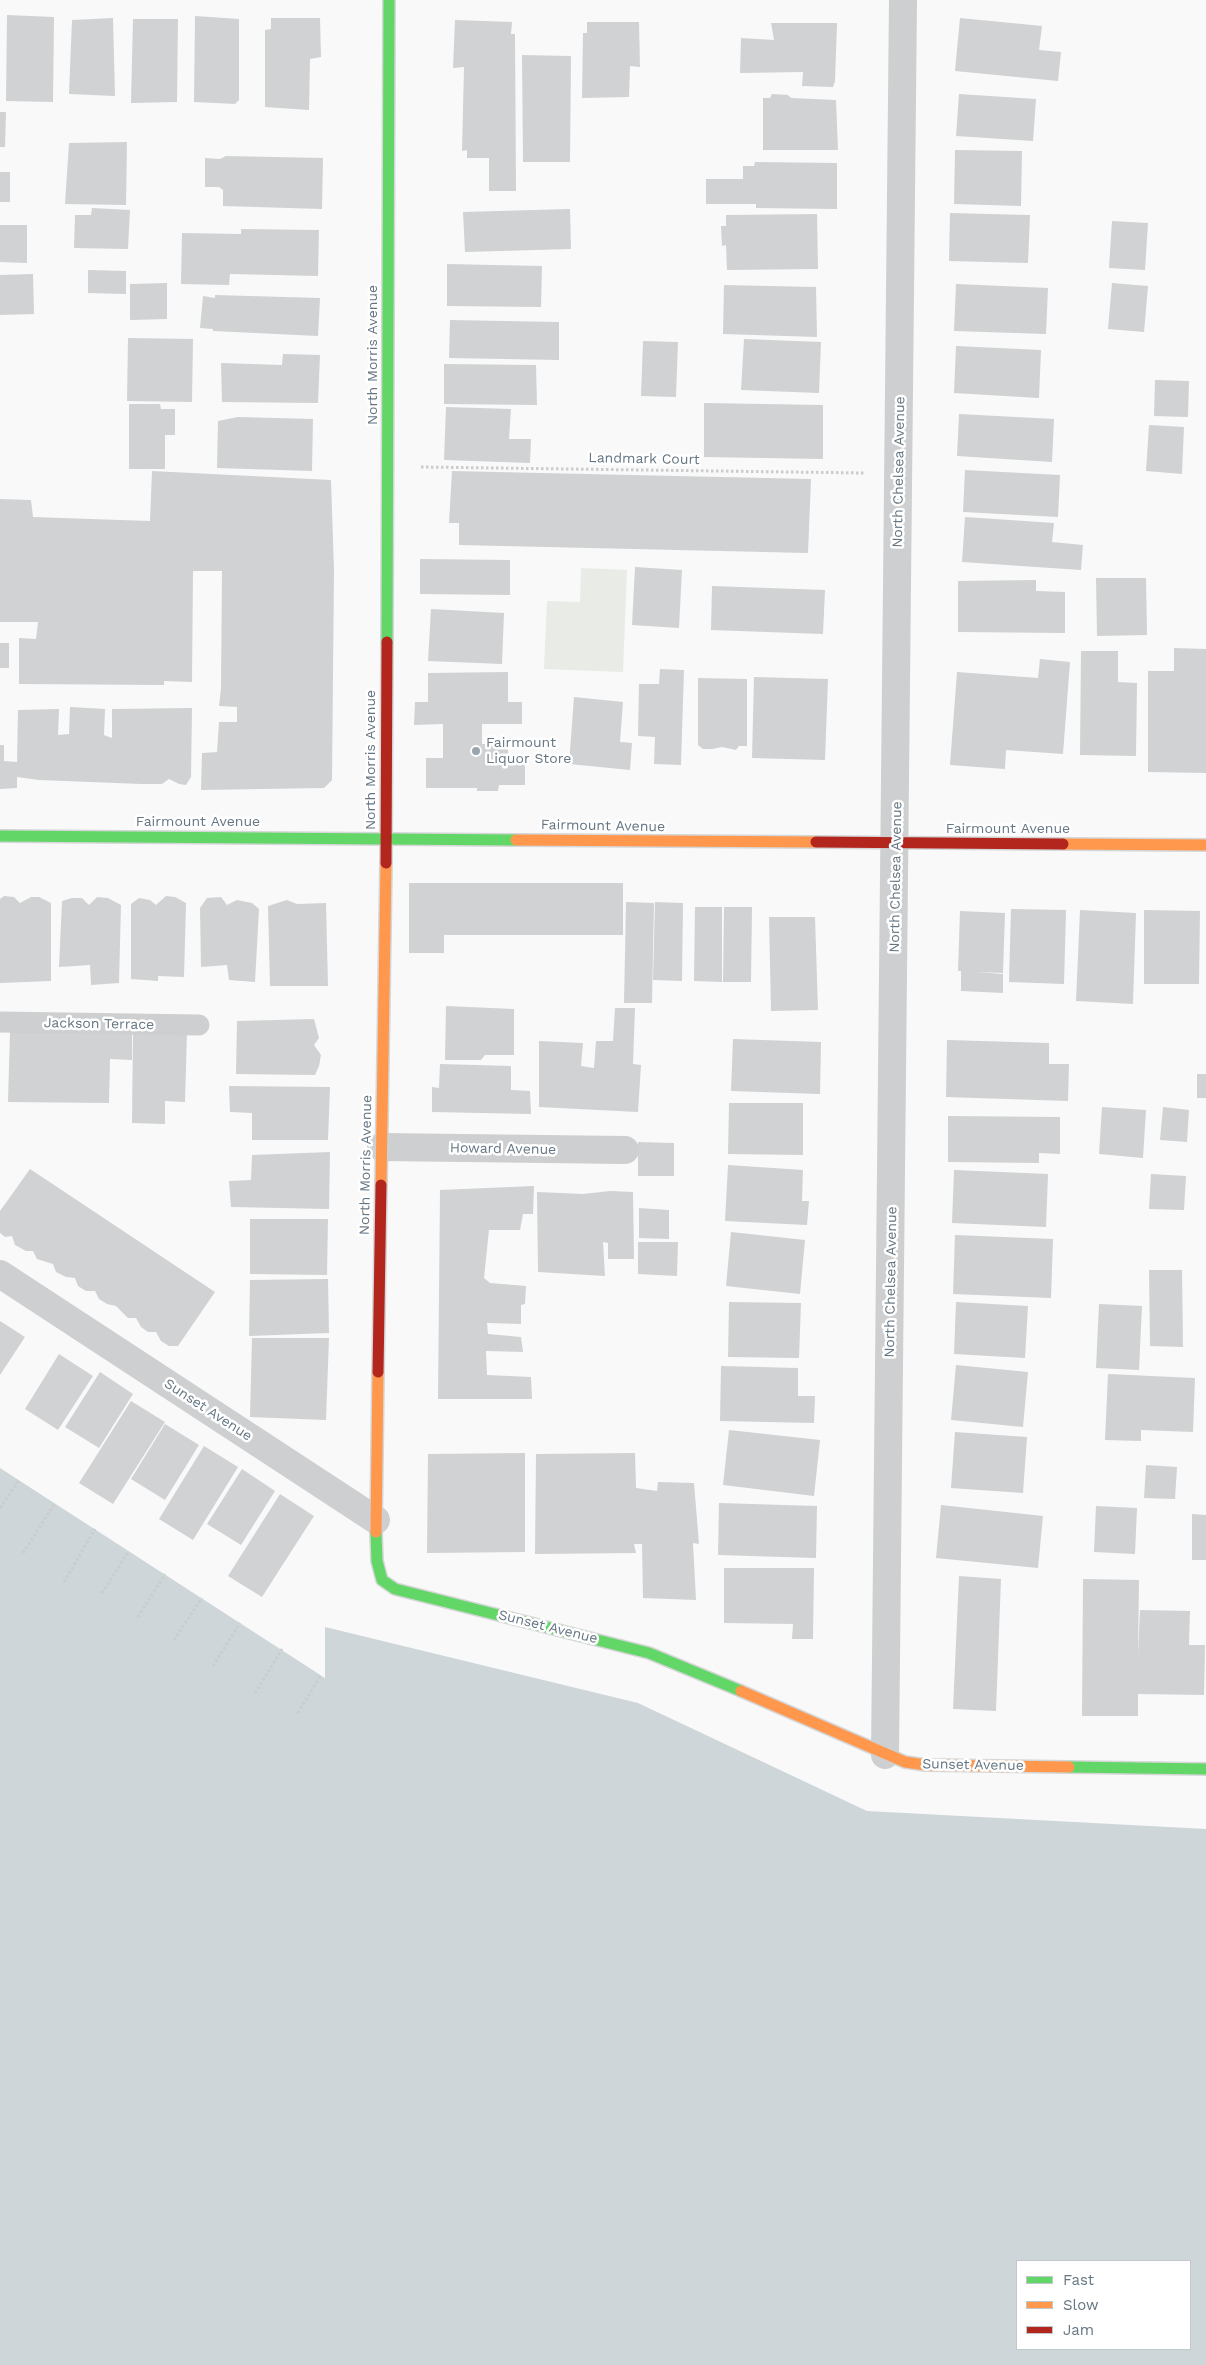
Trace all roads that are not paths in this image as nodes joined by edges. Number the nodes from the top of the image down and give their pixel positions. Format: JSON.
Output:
{"nodes":[{"id":1,"x":390,"y":0,"type":"edge"},
{"id":2,"x":903,"y":0,"type":"edge"},
{"id":3,"x":0,"y":836,"type":"edge"},
{"id":4,"x":386,"y":839,"type":"junction"},
{"id":5,"x":896,"y":844,"type":"junction"},
{"id":6,"x":1206,"y":845,"type":"edge"},
{"id":7,"x":0,"y":1022,"type":"edge"},
{"id":8,"x":199,"y":1025,"type":"dead end"},
{"id":9,"x":381,"y":1147,"type":"junction"},
{"id":10,"x":625,"y":1150,"type":"dead end"},
{"id":11,"x":0,"y":1274,"type":"edge"},
{"id":12,"x":376,"y":1520,"type":"junction"},
{"id":13,"x":885,"y":1755,"type":"junction"},
{"id":14,"x":1206,"y":1769,"type":"edge"}],
"edges":[{"from":1,"to":4,"type":"street","name":"North Morris Avenue"},
{"from":2,"to":5,"type":"street","name":"North Chelsea Avenue"},
{"from":3,"to":4,"type":"street","name":"Fairmount Avenue"},
{"from":4,"to":5,"type":"street","name":"Fairmount Avenue"},
{"from":4,"to":9,"type":"street","name":"North Morris Avenue"},
{"from":5,"to":6,"type":"street","name":"Fairmount Avenue"},
{"from":5,"to":13,"type":"street","name":"North Chelsea Avenue"},
{"from":7,"to":8,"type":"lane","name":"Jackson Terrace"},
{"from":9,"to":10,"type":"street","name":"Howard Avenue"},
{"from":9,"to":12,"type":"street","name":"North Morris Avenue"},
{"from":11,"to":12,"type":"street","name":"Sunset Avenue"},
{"from":12,"to":13,"type":"street","name":"Sunset Avenue"},
{"from":13,"to":14,"type":"street","name":"Sunset Avenue"}]}
